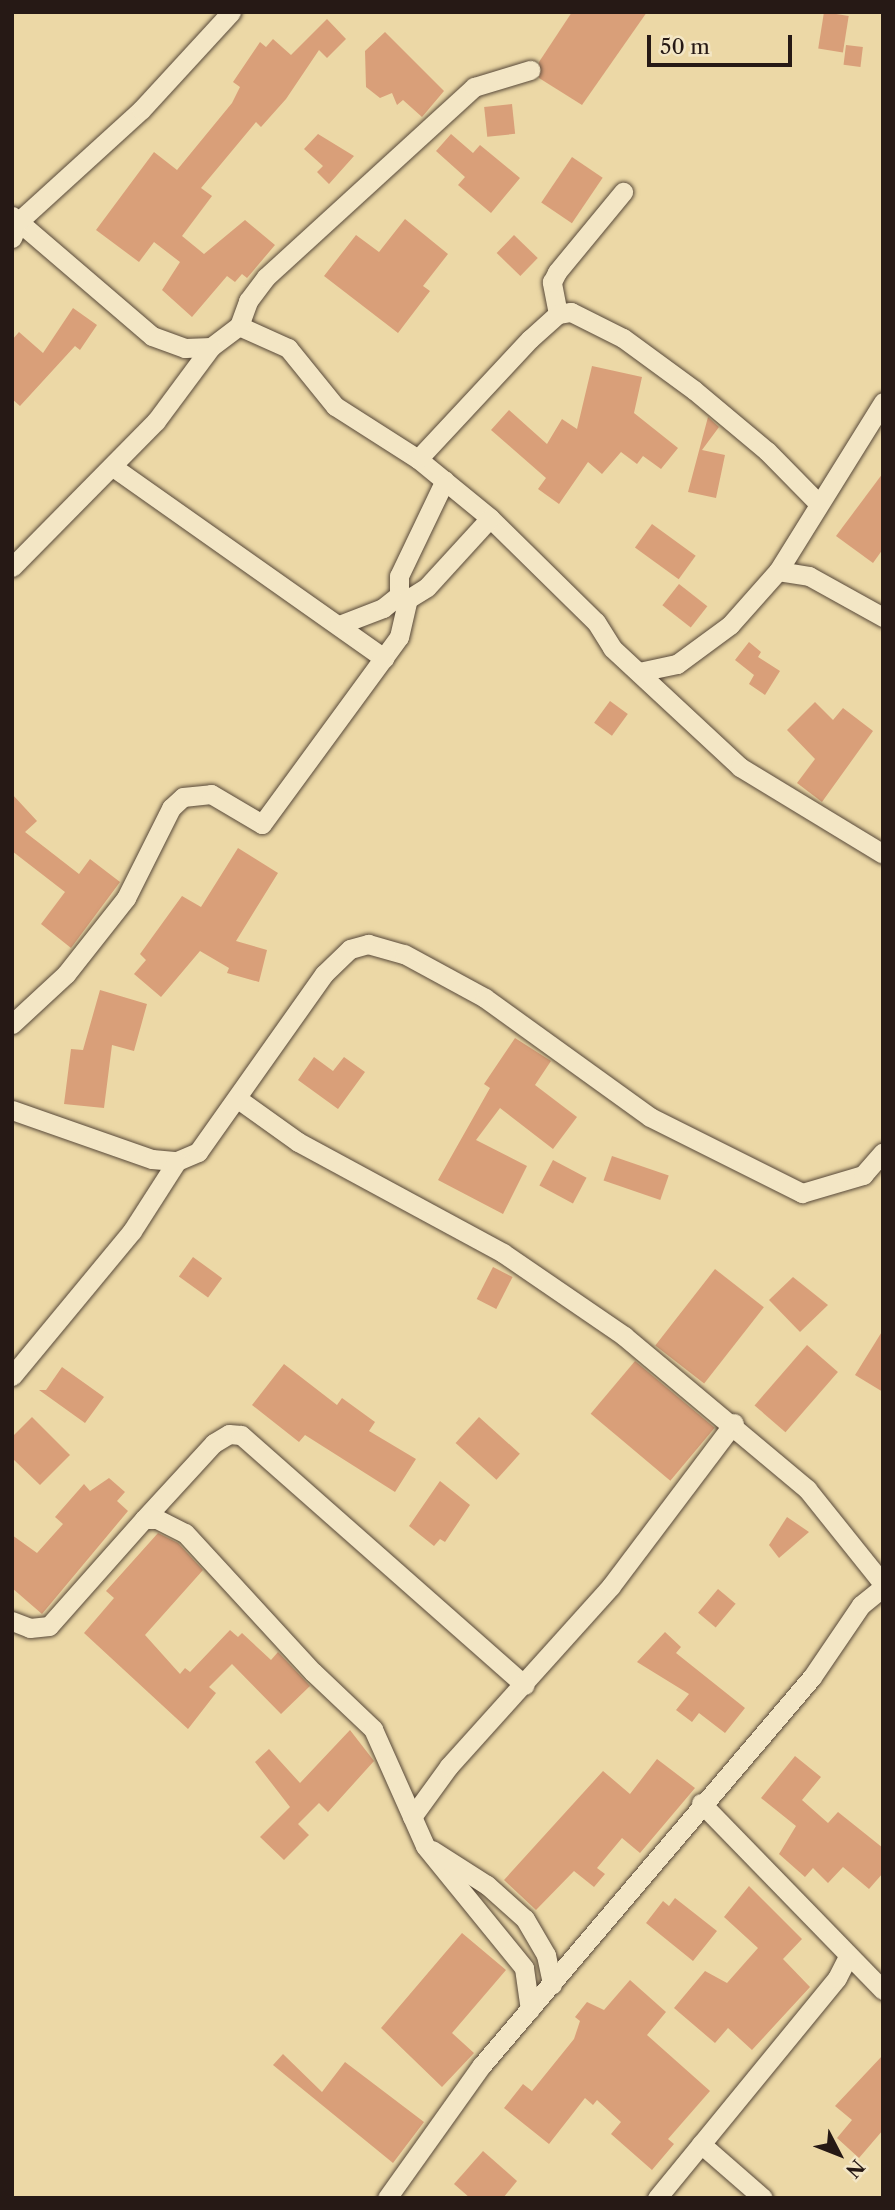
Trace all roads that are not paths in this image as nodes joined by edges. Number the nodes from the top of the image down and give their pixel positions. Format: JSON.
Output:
{"nodes":[{"id":1,"x":231,"y":12,"type":"edge"},
{"id":2,"x":530,"y":70,"type":"dead end"},
{"id":3,"x":623,"y":192,"type":"dead end"},
{"id":4,"x":14,"y":225,"type":"edge"},
{"id":5,"x":558,"y":314,"type":"junction"},
{"id":6,"x":239,"y":326,"type":"junction"},
{"id":7,"x":211,"y":347,"type":"junction"},
{"id":8,"x":883,"y":402,"type":"edge"},
{"id":9,"x":418,"y":459,"type":"junction"},
{"id":10,"x":113,"y":467,"type":"junction"},
{"id":11,"x":445,"y":480,"type":"junction"},
{"id":12,"x":819,"y":504,"type":"junction"},
{"id":13,"x":490,"y":518,"type":"junction"},
{"id":14,"x":12,"y":567,"type":"edge"},
{"id":15,"x":778,"y":572,"type":"junction"},
{"id":16,"x":403,"y":597,"type":"junction"},
{"id":17,"x":883,"y":617,"type":"edge"},
{"id":18,"x":339,"y":625,"type":"junction"},
{"id":19,"x":384,"y":658,"type":"junction"},
{"id":20,"x":677,"y":664,"type":"junction"},
{"id":21,"x":639,"y":672,"type":"junction"},
{"id":22,"x":662,"y":694,"type":"junction"},
{"id":23,"x":883,"y":854,"type":"edge"},
{"id":24,"x":12,"y":1024,"type":"edge"},
{"id":25,"x":237,"y":1099,"type":"junction"},
{"id":26,"x":12,"y":1110,"type":"edge"},
{"id":27,"x":883,"y":1152,"type":"edge"},
{"id":28,"x":177,"y":1161,"type":"junction"},
{"id":29,"x":12,"y":1376,"type":"edge"},
{"id":30,"x":734,"y":1423,"type":"junction"},
{"id":31,"x":144,"y":1519,"type":"junction"},
{"id":32,"x":883,"y":1586,"type":"edge"},
{"id":33,"x":12,"y":1621,"type":"edge"},
{"id":34,"x":525,"y":1685,"type":"junction"},
{"id":35,"x":701,"y":1802,"type":"junction"},
{"id":36,"x":412,"y":1817,"type":"junction"},
{"id":37,"x":425,"y":1846,"type":"junction"},
{"id":38,"x":848,"y":1956,"type":"junction"},
{"id":39,"x":552,"y":1984,"type":"junction"},
{"id":40,"x":883,"y":1990,"type":"edge"},
{"id":41,"x":530,"y":2010,"type":"junction"},
{"id":42,"x":701,"y":2144,"type":"junction"},
{"id":43,"x":387,"y":2198,"type":"edge"},
{"id":44,"x":657,"y":2198,"type":"edge"},
{"id":45,"x":763,"y":2198,"type":"edge"}],
"edges":[{"from":1,"to":4,"type":"street"},
{"from":2,"to":6,"type":"street"},
{"from":3,"to":5,"type":"street"},
{"from":4,"to":7,"type":"street"},
{"from":5,"to":9,"type":"street"},
{"from":5,"to":12,"type":"street"},
{"from":6,"to":7,"type":"street"},
{"from":6,"to":9,"type":"street"},
{"from":7,"to":10,"type":"street"},
{"from":8,"to":12,"type":"street"},
{"from":9,"to":11,"type":"street"},
{"from":10,"to":14,"type":"street"},
{"from":10,"to":18,"type":"street"},
{"from":11,"to":13,"type":"street"},
{"from":11,"to":16,"type":"street"},
{"from":12,"to":15,"type":"street"},
{"from":13,"to":16,"type":"street"},
{"from":13,"to":21,"type":"street"},
{"from":15,"to":17,"type":"street"},
{"from":15,"to":20,"type":"street"},
{"from":16,"to":18,"type":"street"},
{"from":16,"to":19,"type":"street"},
{"from":18,"to":19,"type":"street"},
{"from":19,"to":24,"type":"street"},
{"from":20,"to":21,"type":"street"},
{"from":20,"to":22,"type":"street"},
{"from":21,"to":22,"type":"street"},
{"from":22,"to":23,"type":"street"},
{"from":25,"to":27,"type":"street"},
{"from":25,"to":28,"type":"street"},
{"from":25,"to":30,"type":"street"},
{"from":26,"to":28,"type":"street"},
{"from":28,"to":29,"type":"street"},
{"from":30,"to":32,"type":"street"},
{"from":30,"to":34,"type":"street"},
{"from":31,"to":33,"type":"street"},
{"from":31,"to":34,"type":"street"},
{"from":31,"to":36,"type":"street"},
{"from":32,"to":35,"type":"street"},
{"from":34,"to":36,"type":"street"},
{"from":35,"to":38,"type":"street"},
{"from":35,"to":39,"type":"street"},
{"from":36,"to":37,"type":"street"},
{"from":37,"to":39,"type":"street"},
{"from":37,"to":41,"type":"street"},
{"from":38,"to":40,"type":"street"},
{"from":38,"to":42,"type":"street"},
{"from":39,"to":41,"type":"street"},
{"from":41,"to":43,"type":"street"},
{"from":42,"to":44,"type":"street"},
{"from":42,"to":45,"type":"street"}]}
